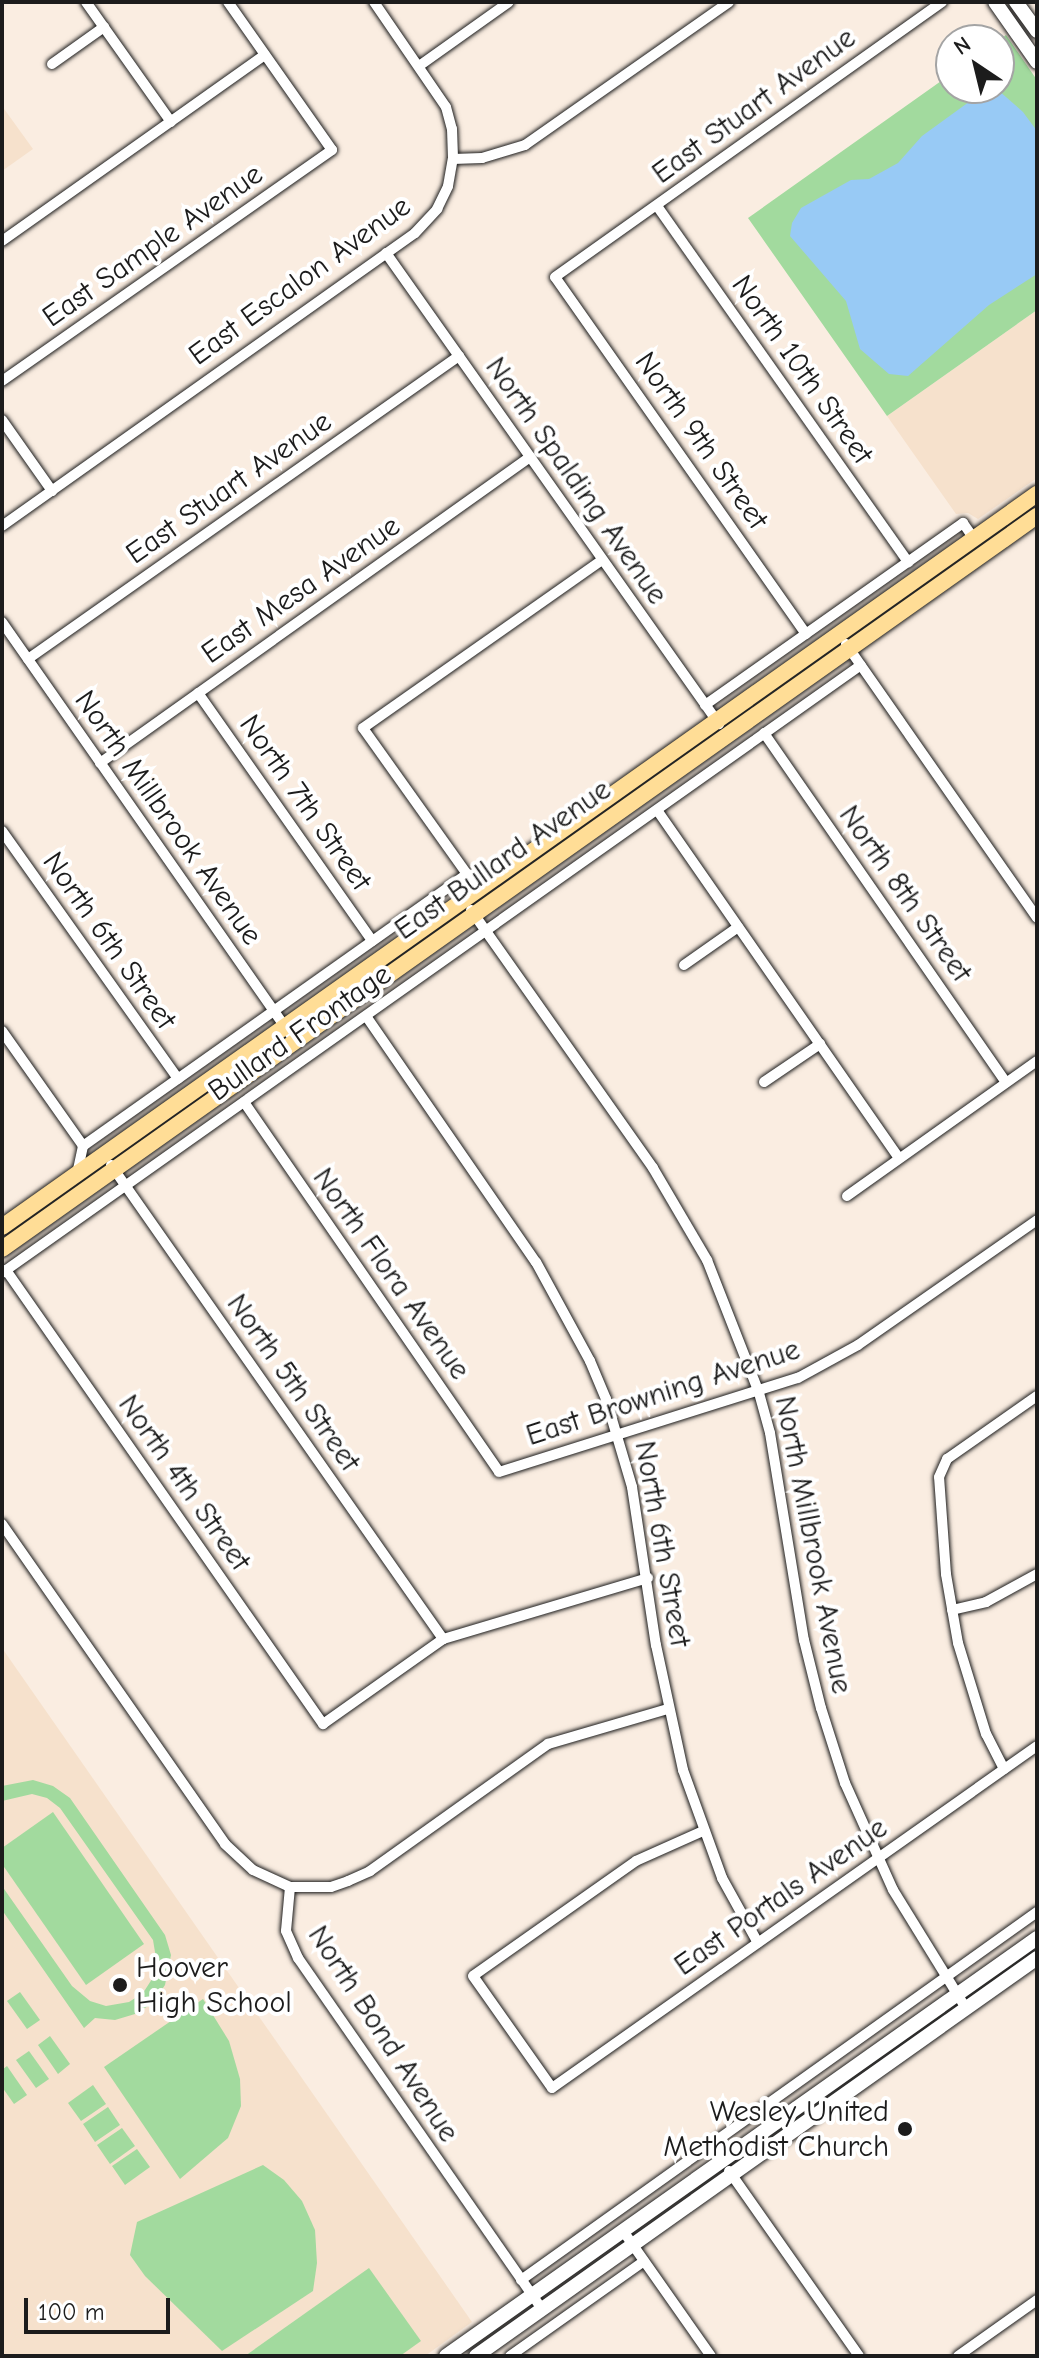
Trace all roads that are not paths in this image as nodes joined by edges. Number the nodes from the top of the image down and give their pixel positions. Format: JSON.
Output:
{"nodes":[{"id":1,"x":86,"y":2,"type":"edge"},
{"id":2,"x":228,"y":2,"type":"edge"},
{"id":3,"x":374,"y":2,"type":"edge"},
{"id":4,"x":509,"y":2,"type":"edge"},
{"id":5,"x":729,"y":2,"type":"edge"},
{"id":6,"x":942,"y":2,"type":"edge"},
{"id":7,"x":995,"y":2,"type":"edge"},
{"id":8,"x":1016,"y":2,"type":"edge"},
{"id":9,"x":104,"y":27,"type":"junction"},
{"id":10,"x":1037,"y":31,"type":"edge"},
{"id":11,"x":265,"y":55,"type":"junction"},
{"id":12,"x":1037,"y":62,"type":"edge"},
{"id":13,"x":52,"y":64,"type":"dead end"},
{"id":14,"x":419,"y":66,"type":"junction"},
{"id":15,"x":171,"y":122,"type":"junction"},
{"id":16,"x":453,"y":159,"type":"junction"},
{"id":17,"x":657,"y":206,"type":"junction"},
{"id":18,"x":2,"y":241,"type":"edge"},
{"id":19,"x":386,"y":253,"type":"junction"},
{"id":20,"x":555,"y":277,"type":"joint"},
{"id":21,"x":459,"y":356,"type":"junction"},
{"id":22,"x":2,"y":381,"type":"edge"},
{"id":23,"x":2,"y":420,"type":"edge"},
{"id":24,"x":530,"y":457,"type":"junction"},
{"id":25,"x":52,"y":491,"type":"junction"},
{"id":26,"x":1037,"y":494,"type":"edge"},
{"id":27,"x":1037,"y":516,"type":"edge"},
{"id":28,"x":2,"y":526,"type":"edge"},
{"id":29,"x":974,"y":539,"type":"junction"},
{"id":30,"x":602,"y":560,"type":"junction"},
{"id":31,"x":908,"y":562,"type":"junction"},
{"id":32,"x":2,"y":622,"type":"edge"},
{"id":33,"x":806,"y":634,"type":"junction"},
{"id":34,"x":839,"y":634,"type":"junction"},
{"id":35,"x":850,"y":649,"type":"junction"},
{"id":36,"x":28,"y":659,"type":"junction"},
{"id":37,"x":861,"y":665,"type":"junction"},
{"id":38,"x":198,"y":693,"type":"junction"},
{"id":39,"x":705,"y":705,"type":"junction"},
{"id":40,"x":716,"y":721,"type":"junction"},
{"id":41,"x":764,"y":733,"type":"junction"},
{"id":42,"x":727,"y":736,"type":"junction"},
{"id":43,"x":100,"y":763,"type":"junction"},
{"id":44,"x":657,"y":810,"type":"junction"},
{"id":45,"x":2,"y":831,"type":"edge"},
{"id":46,"x":464,"y":900,"type":"junction"},
{"id":47,"x":475,"y":915,"type":"junction"},
{"id":48,"x":1037,"y":918,"type":"edge"},
{"id":49,"x":738,"y":927,"type":"junction"},
{"id":50,"x":486,"y":931,"type":"junction"},
{"id":51,"x":372,"y":941,"type":"junction"},
{"id":52,"x":684,"y":965,"type":"dead end"},
{"id":53,"x":274,"y":1011,"type":"junction"},
{"id":54,"x":366,"y":1016,"type":"junction"},
{"id":55,"x":285,"y":1026,"type":"junction"},
{"id":56,"x":2,"y":1031,"type":"edge"},
{"id":57,"x":295,"y":1041,"type":"junction"},
{"id":58,"x":820,"y":1044,"type":"junction"},
{"id":59,"x":1037,"y":1061,"type":"edge"},
{"id":60,"x":178,"y":1079,"type":"junction"},
{"id":61,"x":764,"y":1082,"type":"dead end"},
{"id":62,"x":1006,"y":1082,"type":"junction"},
{"id":63,"x":244,"y":1102,"type":"junction"},
{"id":64,"x":83,"y":1146,"type":"junction"},
{"id":65,"x":104,"y":1156,"type":"junction"},
{"id":66,"x":899,"y":1158,"type":"junction"},
{"id":67,"x":114,"y":1170,"type":"junction"},
{"id":68,"x":76,"y":1175,"type":"junction"},
{"id":69,"x":126,"y":1186,"type":"junction"},
{"id":70,"x":847,"y":1196,"type":"dead end"},
{"id":71,"x":1037,"y":1220,"type":"edge"},
{"id":72,"x":2,"y":1227,"type":"edge"},
{"id":73,"x":2,"y":1249,"type":"edge"},
{"id":74,"x":4,"y":1272,"type":"edge"},
{"id":75,"x":759,"y":1393,"type":"junction"},
{"id":76,"x":1037,"y":1396,"type":"edge"},
{"id":77,"x":619,"y":1437,"type":"junction"},
{"id":78,"x":499,"y":1472,"type":"joint"},
{"id":79,"x":2,"y":1524,"type":"edge"},
{"id":80,"x":1037,"y":1574,"type":"edge"},
{"id":81,"x":648,"y":1578,"type":"junction"},
{"id":82,"x":952,"y":1610,"type":"junction"},
{"id":83,"x":443,"y":1639,"type":"junction"},
{"id":84,"x":668,"y":1709,"type":"junction"},
{"id":85,"x":1037,"y":1746,"type":"edge"},
{"id":86,"x":1004,"y":1769,"type":"junction"},
{"id":87,"x":703,"y":1831,"type":"junction"},
{"id":88,"x":877,"y":1859,"type":"junction"},
{"id":89,"x":290,"y":1887,"type":"junction"},
{"id":90,"x":1037,"y":1912,"type":"edge"},
{"id":91,"x":1037,"y":1938,"type":"edge"},
{"id":92,"x":758,"y":1943,"type":"junction"},
{"id":93,"x":1037,"y":1958,"type":"edge"},
{"id":94,"x":947,"y":1976,"type":"junction"},
{"id":95,"x":959,"y":1994,"type":"junction"},
{"id":96,"x":966,"y":2008,"type":"junction"},
{"id":97,"x":722,"y":2161,"type":"junction"},
{"id":98,"x":732,"y":2175,"type":"junction"},
{"id":99,"x":623,"y":2231,"type":"junction"},
{"id":100,"x":633,"y":2245,"type":"junction"},
{"id":101,"x":644,"y":2261,"type":"junction"},
{"id":102,"x":521,"y":2280,"type":"junction"},
{"id":103,"x":532,"y":2295,"type":"junction"},
{"id":104,"x":1037,"y":2300,"type":"edge"},
{"id":105,"x":542,"y":2309,"type":"junction"},
{"id":106,"x":446,"y":2356,"type":"edge"},
{"id":107,"x":476,"y":2356,"type":"edge"},
{"id":108,"x":510,"y":2356,"type":"edge"},
{"id":109,"x":710,"y":2356,"type":"edge"},
{"id":110,"x":859,"y":2356,"type":"edge"},
{"id":111,"x":958,"y":2356,"type":"edge"}],
"edges":[{"from":1,"to":9,"type":"street"},
{"from":2,"to":11,"type":"street"},
{"from":3,"to":14,"type":"street"},
{"from":4,"to":14,"type":"street"},
{"from":5,"to":16,"type":"street"},
{"from":6,"to":17,"type":"street","name":"East Stuart Avenue"},
{"from":7,"to":12,"type":"main road"},
{"from":8,"to":10,"type":"main road"},
{"from":9,"to":13,"type":"street"},
{"from":9,"to":15,"type":"street"},
{"from":11,"to":15,"type":"street"},
{"from":11,"to":22,"type":"street","name":"East Sample Avenue"},
{"from":14,"to":16,"type":"street"},
{"from":15,"to":18,"type":"street"},
{"from":16,"to":19,"type":"street","name":"East Escalon Avenue"},
{"from":17,"to":20,"type":"street","name":"East Stuart Avenue"},
{"from":17,"to":31,"type":"street","name":"North 10th Street"},
{"from":19,"to":21,"type":"street","name":"North Spalding Avenue"},
{"from":19,"to":25,"type":"street","name":"East Escalon Avenue"},
{"from":20,"to":33,"type":"street","name":"North 9th Street"},
{"from":21,"to":24,"type":"street","name":"North Spalding Avenue"},
{"from":21,"to":36,"type":"street","name":"East Stuart Avenue"},
{"from":23,"to":25,"type":"street"},
{"from":24,"to":30,"type":"street","name":"North Spalding Avenue"},
{"from":24,"to":38,"type":"street","name":"East Mesa Avenue"},
{"from":25,"to":28,"type":"street","name":"East Escalon Avenue"},
{"from":26,"to":29,"type":"main road","name":"East Bullard Avenue"},
{"from":27,"to":35,"type":"main road","name":"East Bullard Avenue"},
{"from":29,"to":31,"type":"street"},
{"from":29,"to":34,"type":"main road","name":"East Bullard Avenue"},
{"from":30,"to":39,"type":"street","name":"North Spalding Avenue"},
{"from":30,"to":51,"type":"street"},
{"from":31,"to":33,"type":"street"},
{"from":32,"to":36,"type":"street","name":"North Millbrook Avenue"},
{"from":33,"to":39,"type":"street"},
{"from":34,"to":35,"type":"street"},
{"from":34,"to":40,"type":"main road","name":"East Bullard Avenue"},
{"from":35,"to":37,"type":"street"},
{"from":35,"to":42,"type":"main road","name":"East Bullard Avenue"},
{"from":36,"to":43,"type":"street","name":"North Millbrook Avenue"},
{"from":37,"to":41,"type":"street","name":"Bullard Frontage"},
{"from":37,"to":48,"type":"street"},
{"from":38,"to":43,"type":"street","name":"East Mesa Avenue"},
{"from":38,"to":51,"type":"street","name":"North 7th Street"},
{"from":39,"to":40,"type":"street","name":"North Spalding Avenue"},
{"from":40,"to":42,"type":"street","name":"North Spalding Avenue"},
{"from":40,"to":46,"type":"main road","name":"East Bullard Avenue"},
{"from":41,"to":44,"type":"street","name":"Bullard Frontage"},
{"from":41,"to":62,"type":"street","name":"North 8th Street"},
{"from":42,"to":47,"type":"main road","name":"East Bullard Avenue"},
{"from":43,"to":53,"type":"street","name":"North Millbrook Avenue"},
{"from":44,"to":49,"type":"street"},
{"from":44,"to":50,"type":"street","name":"Bullard Frontage"},
{"from":45,"to":60,"type":"street","name":"North 6th Street"},
{"from":46,"to":47,"type":"street","name":"North Millbrook Avenue"},
{"from":46,"to":55,"type":"main road","name":"East Bullard Avenue"},
{"from":47,"to":50,"type":"street","name":"North Millbrook Avenue"},
{"from":47,"to":57,"type":"main road","name":"East Bullard Avenue"},
{"from":49,"to":52,"type":"street"},
{"from":49,"to":58,"type":"street"},
{"from":50,"to":54,"type":"street","name":"Bullard Frontage"},
{"from":50,"to":75,"type":"street","name":"North Millbrook Avenue"},
{"from":51,"to":53,"type":"street"},
{"from":53,"to":55,"type":"street","name":"North Millbrook Avenue"},
{"from":53,"to":60,"type":"street"},
{"from":54,"to":63,"type":"street","name":"Bullard Frontage"},
{"from":54,"to":77,"type":"street","name":"North 6th Street"},
{"from":55,"to":57,"type":"street","name":"North Millbrook Avenue"},
{"from":55,"to":65,"type":"main road","name":"East Bullard Avenue"},
{"from":56,"to":64,"type":"street"},
{"from":57,"to":67,"type":"main road","name":"East Bullard Avenue"},
{"from":58,"to":61,"type":"street"},
{"from":58,"to":66,"type":"street"},
{"from":59,"to":62,"type":"street"},
{"from":60,"to":64,"type":"street"},
{"from":62,"to":66,"type":"street"},
{"from":63,"to":69,"type":"street","name":"Bullard Frontage"},
{"from":63,"to":78,"type":"street","name":"North Flora Avenue"},
{"from":64,"to":68,"type":"street"},
{"from":65,"to":67,"type":"street","name":"North 5th Street"},
{"from":65,"to":68,"type":"main road","name":"East Bullard Avenue"},
{"from":66,"to":70,"type":"street"},
{"from":67,"to":69,"type":"street","name":"North 5th Street"},
{"from":67,"to":73,"type":"main road","name":"East Bullard Avenue"},
{"from":68,"to":72,"type":"main road","name":"East Bullard Avenue"},
{"from":69,"to":74,"type":"street","name":"Bullard Frontage"},
{"from":69,"to":83,"type":"street","name":"North 5th Street"},
{"from":71,"to":75,"type":"street","name":"East Browning Avenue"},
{"from":74,"to":83,"type":"street","name":"North 4th Street"},
{"from":75,"to":77,"type":"street","name":"East Browning Avenue"},
{"from":75,"to":88,"type":"street","name":"North Millbrook Avenue"},
{"from":76,"to":82,"type":"street"},
{"from":77,"to":78,"type":"street","name":"East Browning Avenue"},
{"from":77,"to":81,"type":"street","name":"North 6th Street"},
{"from":79,"to":89,"type":"street"},
{"from":80,"to":82,"type":"street"},
{"from":81,"to":83,"type":"street"},
{"from":81,"to":84,"type":"street","name":"North 6th Street"},
{"from":82,"to":86,"type":"street"},
{"from":84,"to":87,"type":"street","name":"North 6th Street"},
{"from":84,"to":89,"type":"street"},
{"from":85,"to":86,"type":"street","name":"East Portals Avenue"},
{"from":86,"to":88,"type":"street","name":"East Portals Avenue"},
{"from":87,"to":92,"type":"street","name":"North 6th Street"},
{"from":87,"to":92,"type":"street","name":"East Portals Avenue"},
{"from":88,"to":92,"type":"street","name":"East Portals Avenue"},
{"from":88,"to":94,"type":"street","name":"North Millbrook Avenue"},
{"from":89,"to":102,"type":"street","name":"North Bond Avenue"},
{"from":90,"to":94,"type":"street"},
{"from":91,"to":95,"type":"main road"},
{"from":93,"to":96,"type":"main road"},
{"from":94,"to":95,"type":"street","name":"North Millbrook Avenue"},
{"from":94,"to":102,"type":"street"},
{"from":95,"to":96,"type":"street","name":"North Millbrook Avenue"},
{"from":95,"to":97,"type":"main road"},
{"from":96,"to":98,"type":"main road"},
{"from":97,"to":98,"type":"street"},
{"from":97,"to":99,"type":"main road"},
{"from":98,"to":100,"type":"main road"},
{"from":98,"to":110,"type":"street"},
{"from":99,"to":100,"type":"street"},
{"from":99,"to":103,"type":"main road"},
{"from":100,"to":101,"type":"street"},
{"from":100,"to":105,"type":"main road"},
{"from":101,"to":108,"type":"street"},
{"from":101,"to":109,"type":"street"},
{"from":102,"to":103,"type":"street","name":"North Bond Avenue"},
{"from":103,"to":105,"type":"street","name":"North Bond Avenue"},
{"from":103,"to":106,"type":"main road"},
{"from":104,"to":111,"type":"street"},
{"from":105,"to":107,"type":"main road"}]}
